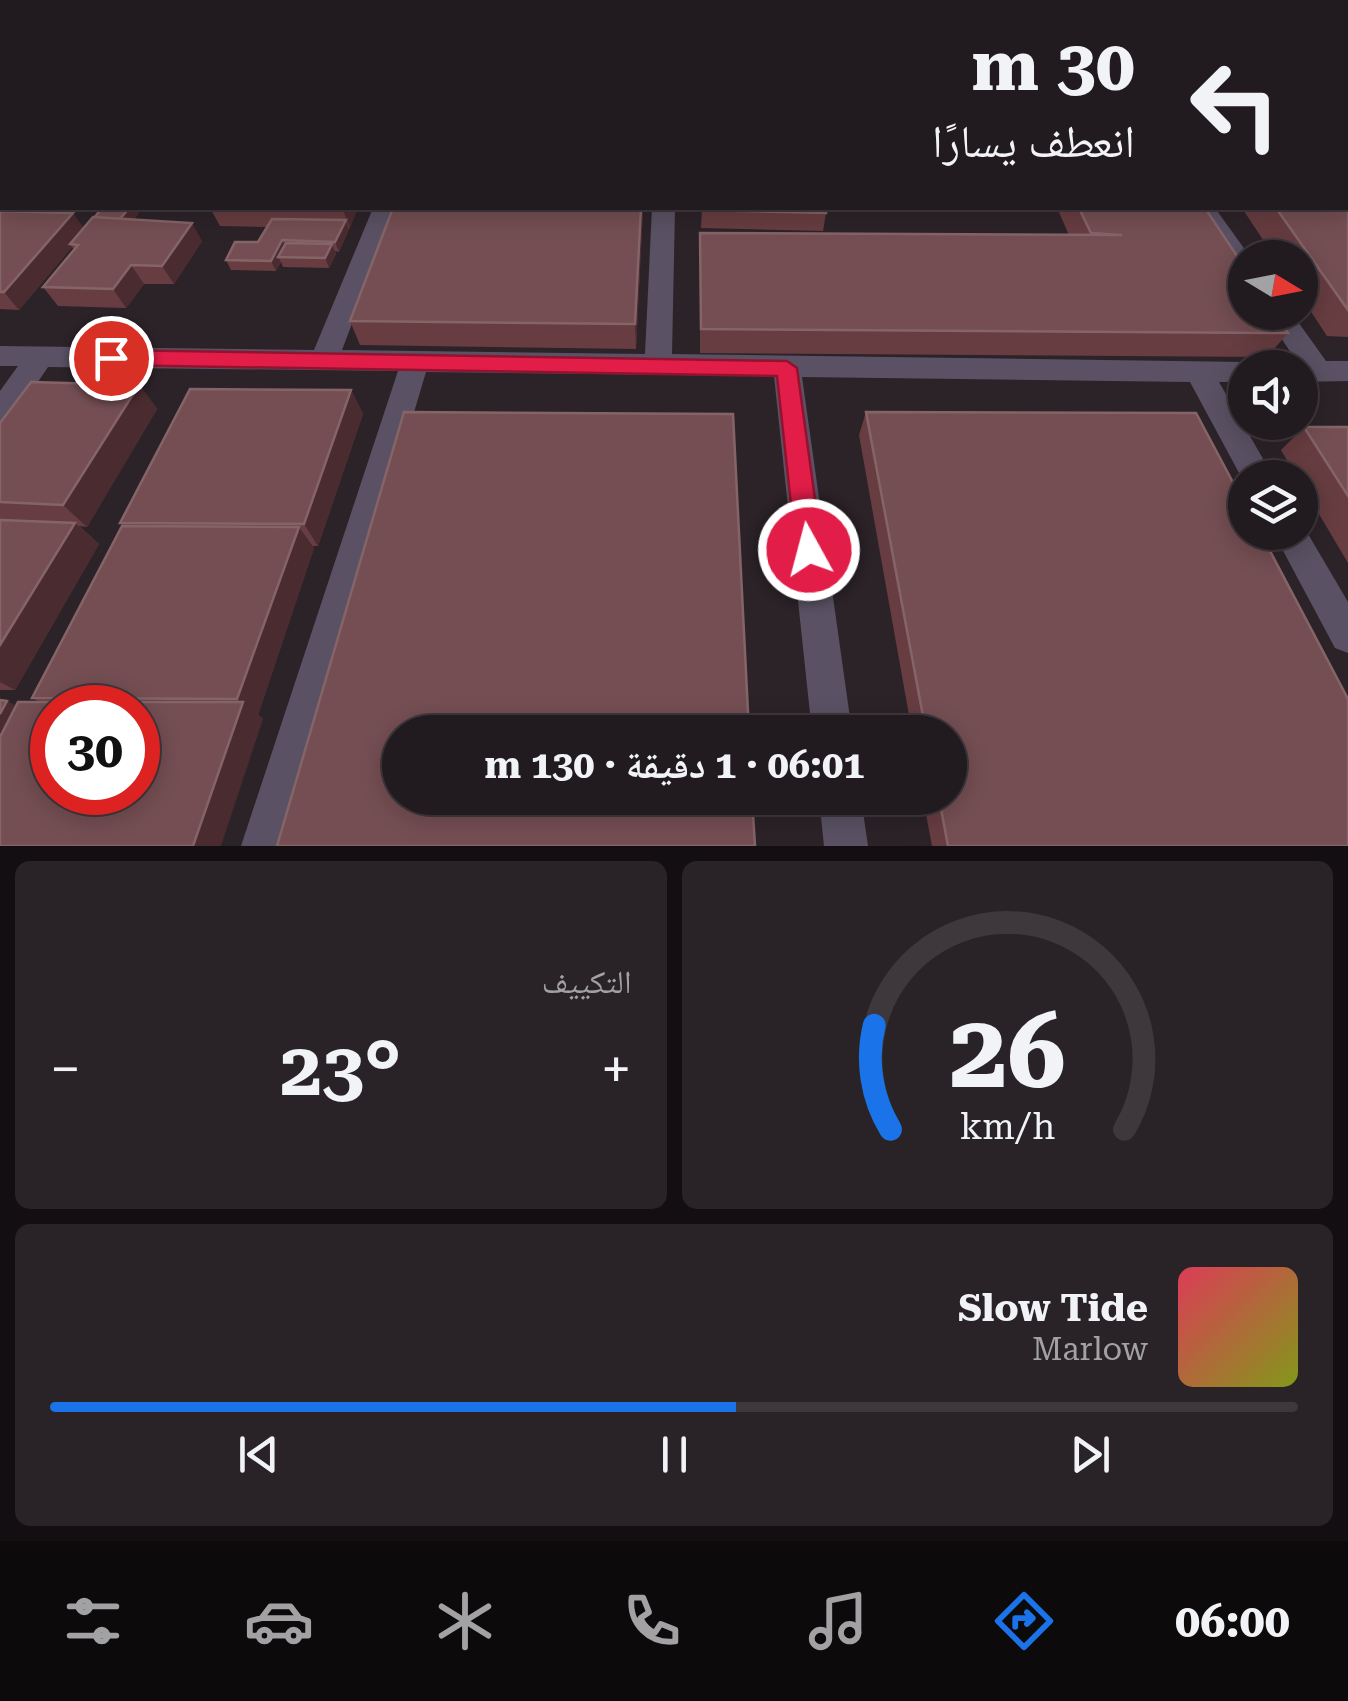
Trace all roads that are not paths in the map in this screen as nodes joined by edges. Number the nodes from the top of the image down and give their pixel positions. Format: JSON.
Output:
{"nodes":[{"id":1,"x":383,"y":210,"type":"edge"},
{"id":2,"x":664,"y":210,"type":"edge"},
{"id":3,"x":1204,"y":210,"type":"edge"},
{"id":4,"x":1228,"y":243,"type":"edge"},
{"id":5,"x":0,"y":356,"type":"edge"},
{"id":6,"x":40,"y":357,"type":"junction"},
{"id":7,"x":324,"y":360,"type":"junction"},
{"id":8,"x":415,"y":362,"type":"junction"},
{"id":9,"x":658,"y":367,"type":"junction"},
{"id":10,"x":787,"y":368,"type":"junction"},
{"id":11,"x":1318,"y":371,"type":"edge"},
{"id":12,"x":1348,"y":371,"type":"edge"},
{"id":13,"x":1228,"y":372,"type":"edge"},
{"id":14,"x":1199,"y":373,"type":"junction"},
{"id":15,"x":0,"y":414,"type":"edge"},
{"id":16,"x":1248,"y":460,"type":"edge"},
{"id":17,"x":1299,"y":550,"type":"edge"},
{"id":18,"x":1348,"y":636,"type":"edge"},
{"id":19,"x":830,"y":715,"type":"edge"},
{"id":20,"x":842,"y":815,"type":"edge"},
{"id":21,"x":263,"y":846,"type":"edge"},
{"id":22,"x":846,"y":846,"type":"edge"}],
"edges":[{"from":1,"to":7,"type":"street"},
{"from":2,"to":9,"type":"street"},
{"from":3,"to":4,"type":"street"},
{"from":5,"to":6,"type":"street"},
{"from":6,"to":7,"type":"street"},
{"from":6,"to":15,"type":"street"},
{"from":7,"to":8,"type":"street"},
{"from":8,"to":9,"type":"street"},
{"from":8,"to":21,"type":"street"},
{"from":9,"to":10,"type":"street"},
{"from":10,"to":14,"type":"street"},
{"from":10,"to":19,"type":"street"},
{"from":11,"to":12,"type":"street"},
{"from":13,"to":14,"type":"street"},
{"from":14,"to":16,"type":"street"},
{"from":17,"to":18,"type":"street"},
{"from":20,"to":22,"type":"street"}]}
